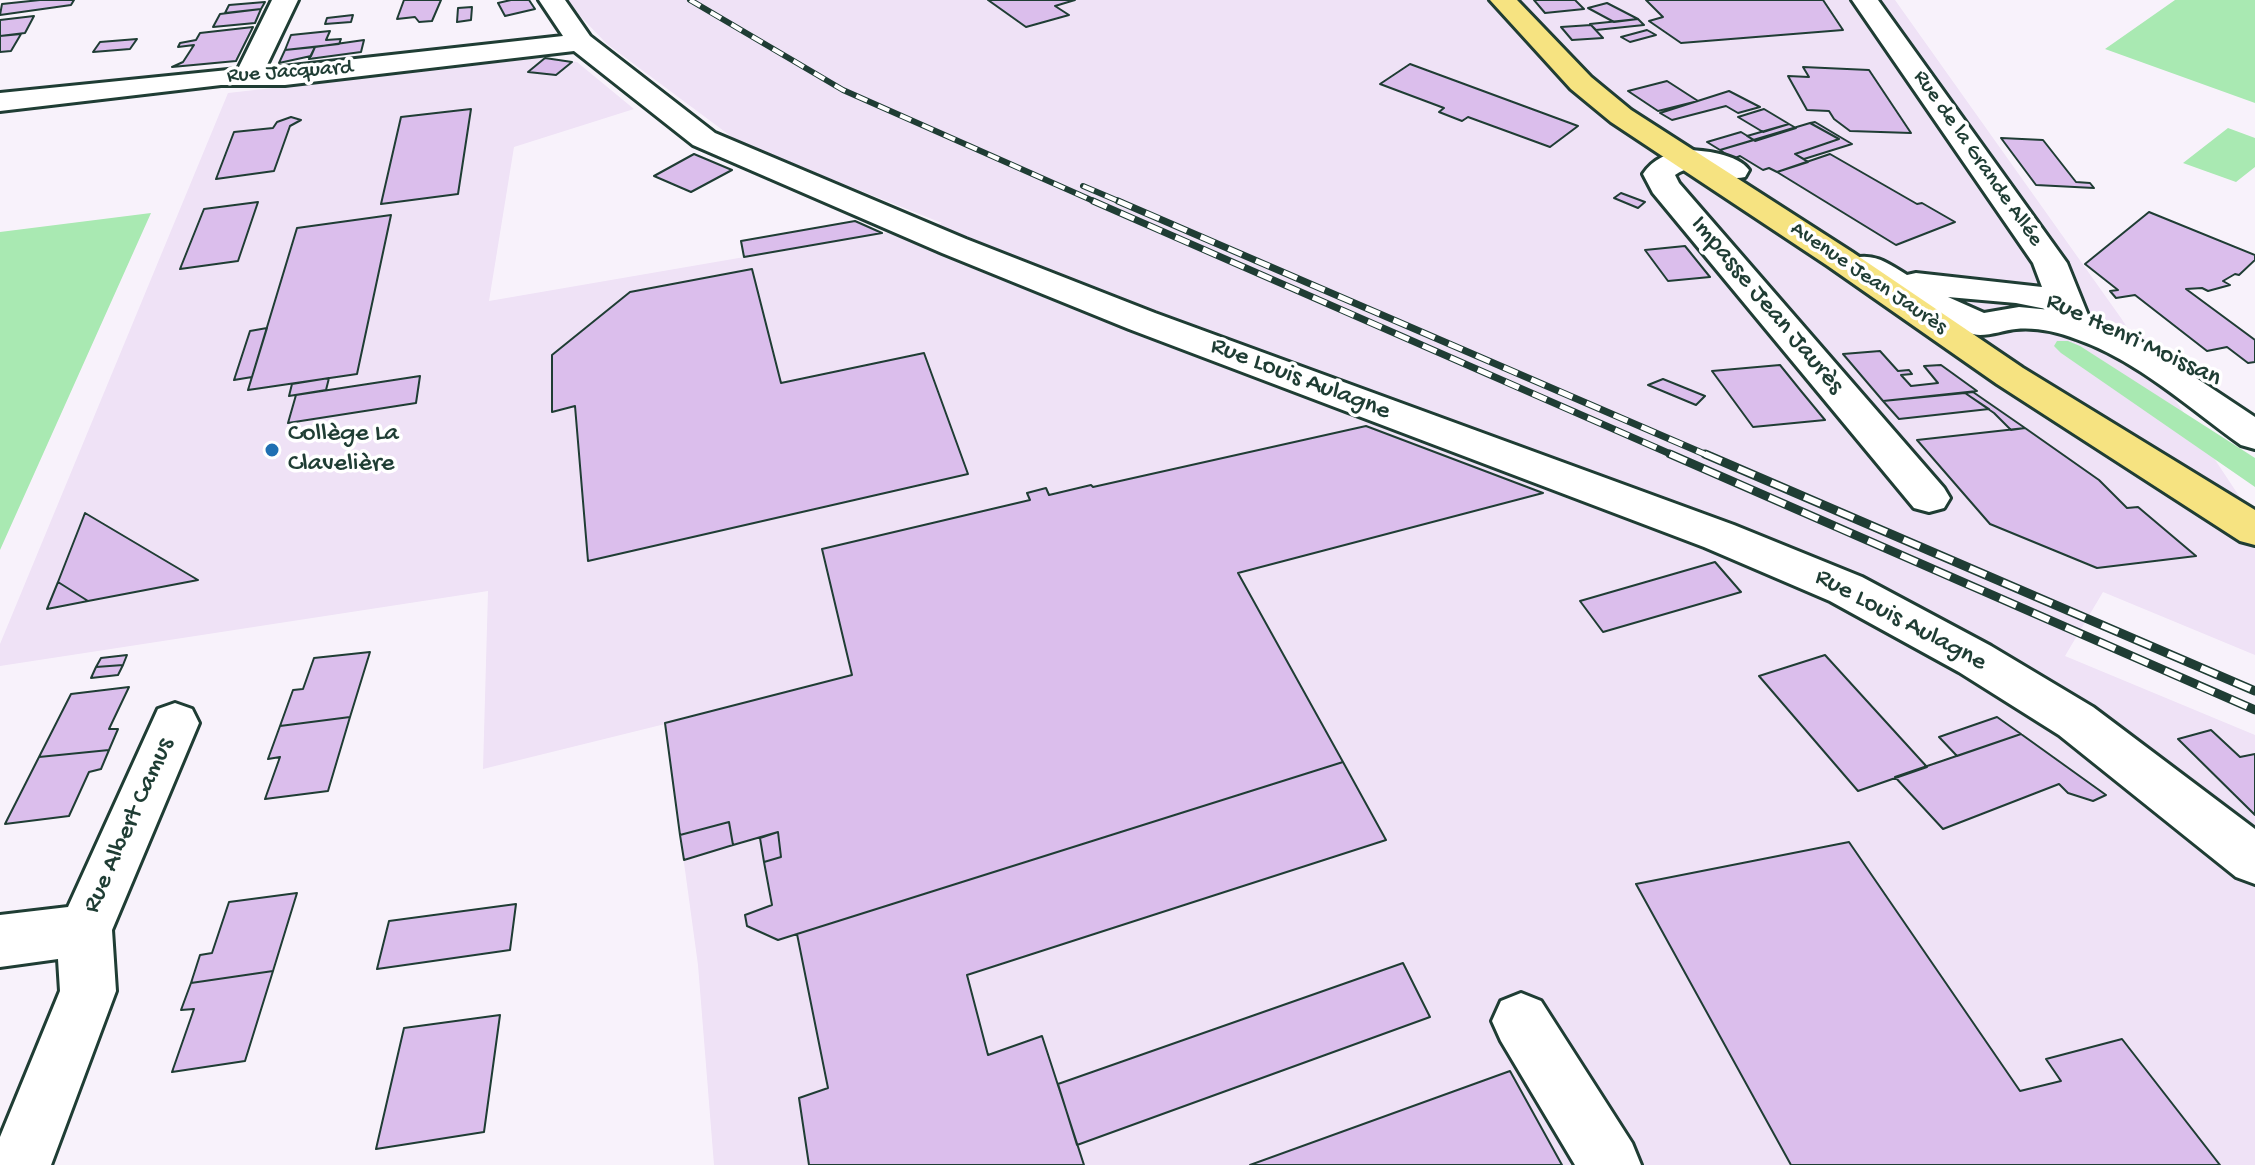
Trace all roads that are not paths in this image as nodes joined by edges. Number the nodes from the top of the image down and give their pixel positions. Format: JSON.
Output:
{"nodes":[{"id":1,"x":285,"y":0,"type":"edge"},
{"id":2,"x":552,"y":0,"type":"edge"},
{"id":3,"x":1503,"y":0,"type":"edge"},
{"id":4,"x":1522,"y":0,"type":"edge"},
{"id":5,"x":1865,"y":0,"type":"edge"},
{"id":6,"x":580,"y":42,"type":"junction"},
{"id":7,"x":247,"y":78,"type":"junction"},
{"id":8,"x":0,"y":102,"type":"edge"},
{"id":9,"x":1687,"y":158,"type":"junction"},
{"id":10,"x":1740,"y":184,"type":"junction"},
{"id":11,"x":1912,"y":283,"type":"joint"},
{"id":12,"x":1956,"y":313,"type":"junction"},
{"id":13,"x":2070,"y":314,"type":"junction"},
{"id":14,"x":2167,"y":374,"type":"junction"},
{"id":15,"x":2255,"y":401,"type":"edge"},
{"id":16,"x":2255,"y":422,"type":"edge"},
{"id":17,"x":2255,"y":436,"type":"edge"},
{"id":18,"x":1929,"y":498,"type":"dead end"},
{"id":19,"x":2255,"y":508,"type":"edge"},
{"id":20,"x":2255,"y":530,"type":"edge"},
{"id":21,"x":175,"y":723,"type":"dead end"},
{"id":22,"x":2255,"y":860,"type":"edge"},
{"id":23,"x":85,"y":930,"type":"junction"},
{"id":24,"x":0,"y":941,"type":"edge"},
{"id":25,"x":1521,"y":1021,"type":"dead end"},
{"id":26,"x":20,"y":1165,"type":"edge"},
{"id":27,"x":1610,"y":1165,"type":"edge"}],
"edges":[{"from":1,"to":7,"type":"street"},
{"from":2,"to":6,"type":"street","name":"Rue Louis Aulagne"},
{"from":3,"to":9,"type":"main road","name":"Avenue Jean Jaurès"},
{"from":4,"to":10,"type":"main road","name":"Avenue Jean Jaurès"},
{"from":5,"to":13,"type":"street","name":"Rue de la Grande Allée"},
{"from":6,"to":7,"type":"street","name":"Rue Jacquard"},
{"from":6,"to":22,"type":"street","name":"Rue Louis Aulagne"},
{"from":7,"to":8,"type":"street","name":"Rue Jacquard"},
{"from":9,"to":10,"type":"main road","name":"Avenue Jean Jaurès"},
{"from":9,"to":18,"type":"street","name":"Impasse Jean Jaurès"},
{"from":10,"to":11,"type":"main road","name":"Avenue Jean Jaurès"},
{"from":10,"to":12,"type":"street"},
{"from":11,"to":12,"type":"street","name":"Rue Henri Moissan"},
{"from":12,"to":13,"type":"street","name":"Rue Henri Moissan"},
{"from":12,"to":19,"type":"main road","name":"Avenue Jean Jaurès"},
{"from":12,"to":20,"type":"main road","name":"Avenue Jean Jaurès"},
{"from":13,"to":14,"type":"street","name":"Rue Henri Moissan"},
{"from":13,"to":15,"type":"street","name":"Rue Henri Moissan"},
{"from":14,"to":16,"type":"street","name":"Rue Henri Moissan"},
{"from":14,"to":17,"type":"street","name":"Rue Henri Moissan"},
{"from":21,"to":23,"type":"street","name":"Rue Albert Camus"},
{"from":23,"to":24,"type":"street","name":"Rue Albert Camus"},
{"from":23,"to":26,"type":"street","name":"Rue Albert Camus"},
{"from":25,"to":27,"type":"street"}]}
